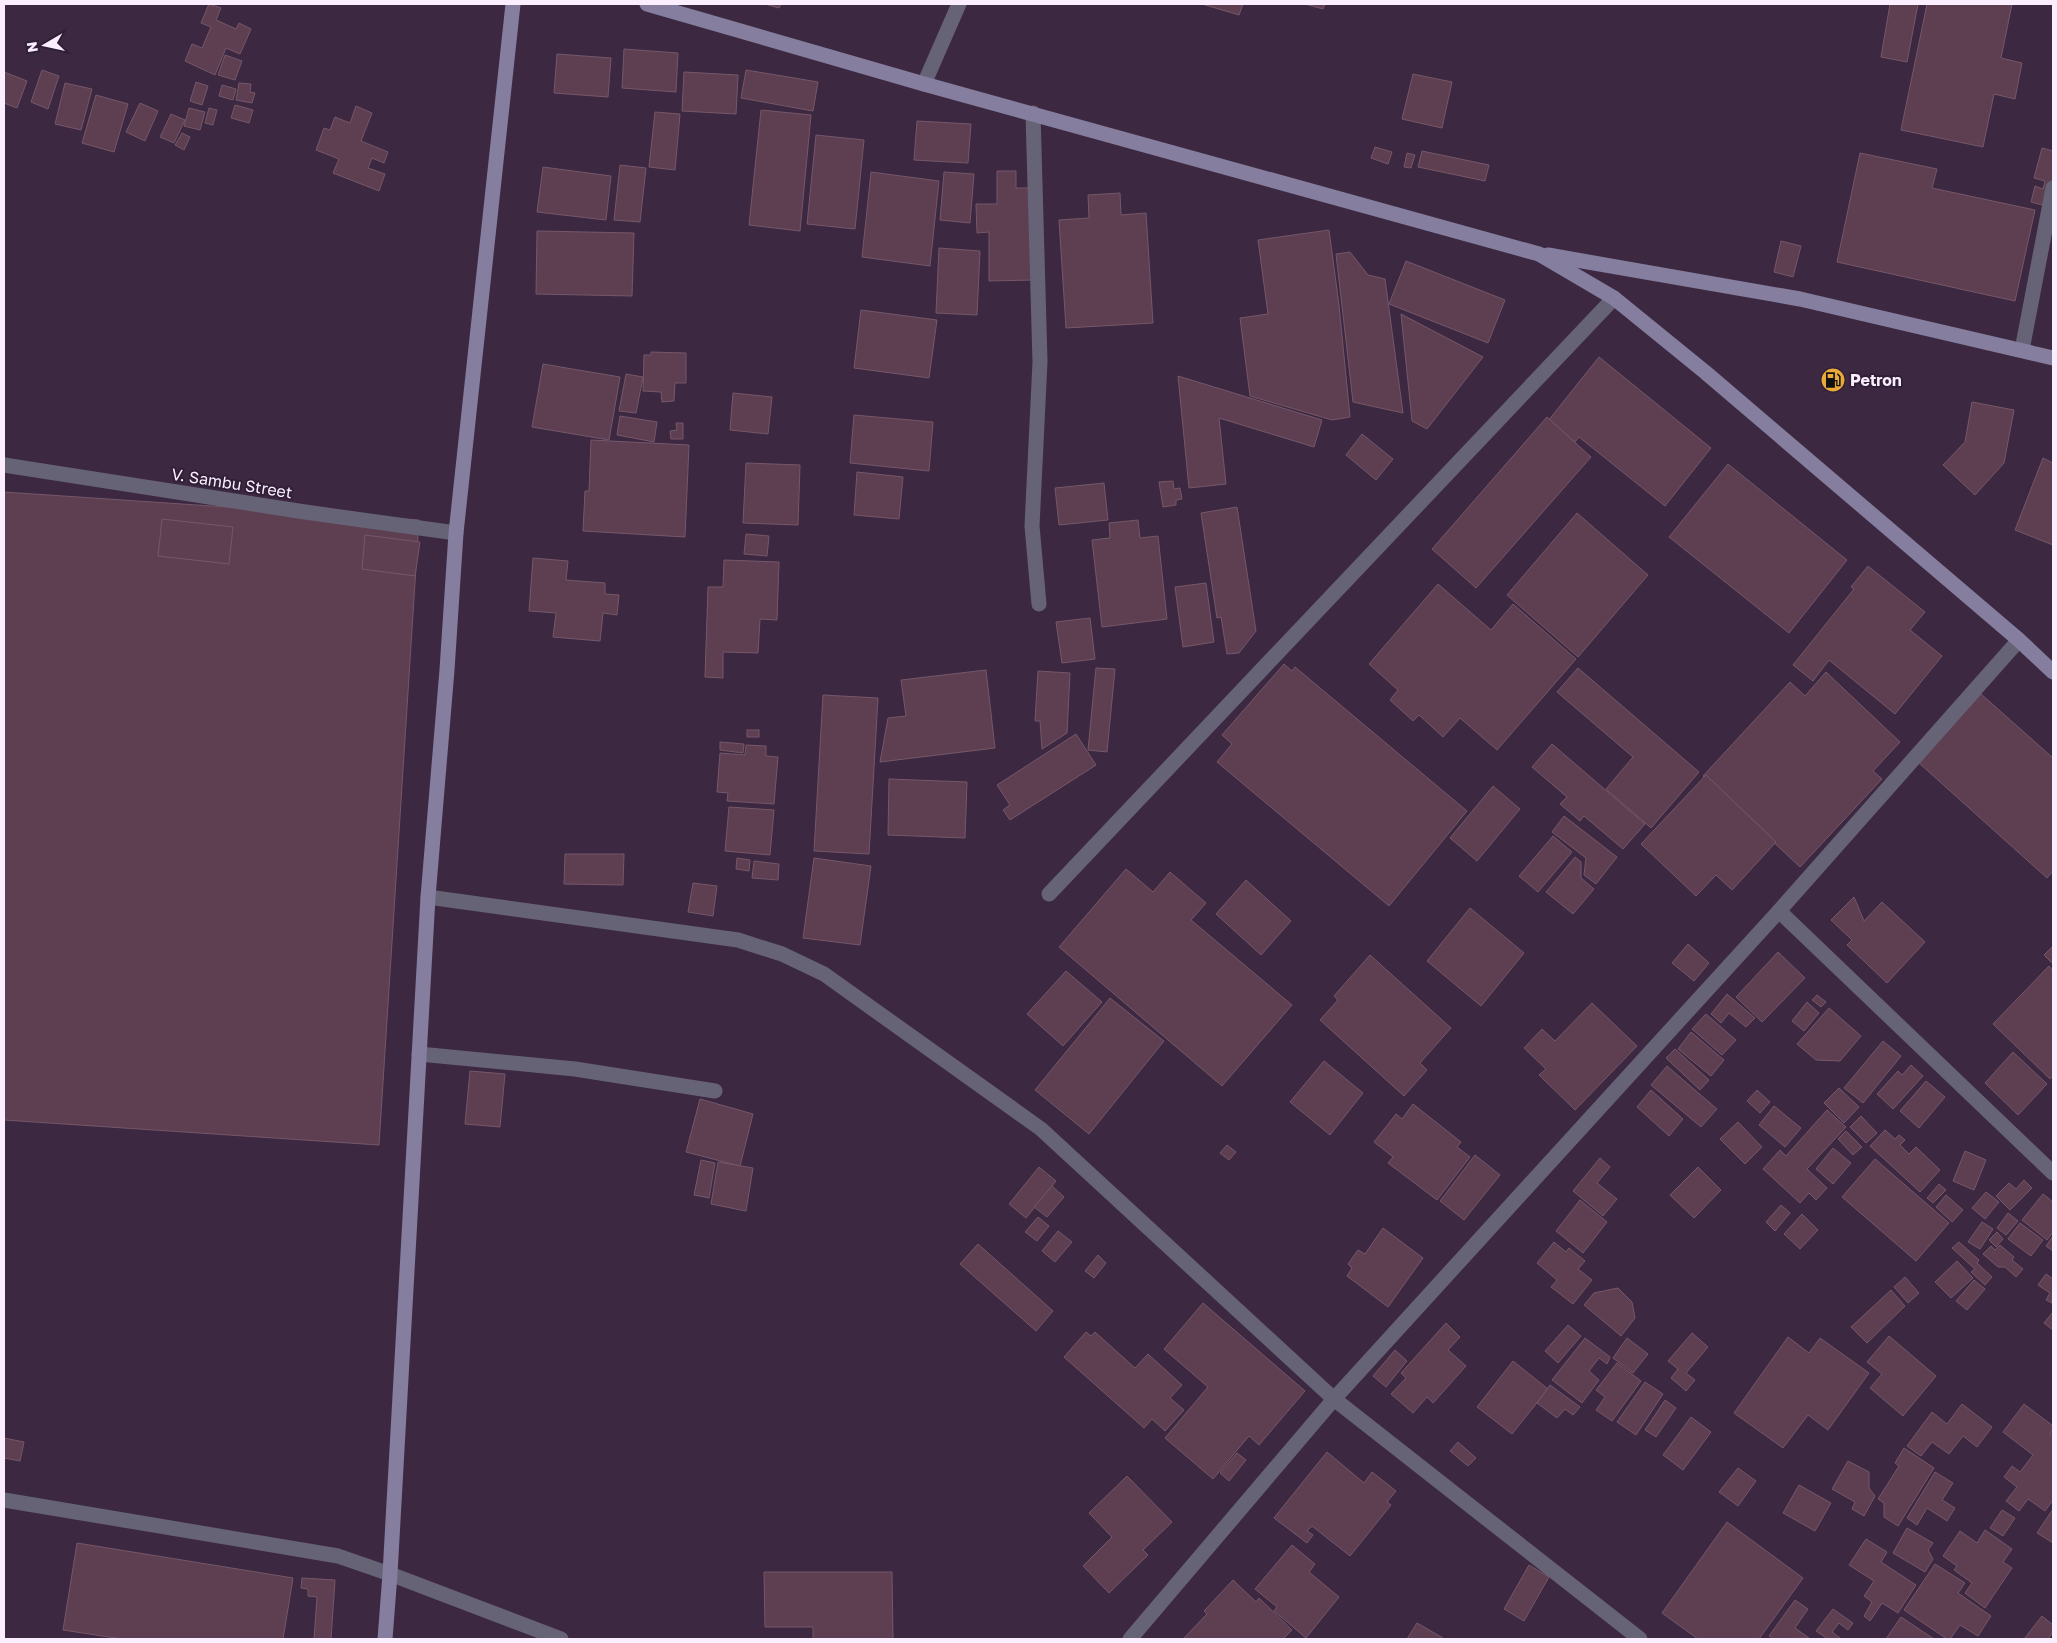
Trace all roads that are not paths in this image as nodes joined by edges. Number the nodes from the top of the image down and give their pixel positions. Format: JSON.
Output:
{"nodes":[{"id":1,"x":513,"y":4,"type":"edge"},
{"id":2,"x":647,"y":4,"type":"edge"},
{"id":3,"x":959,"y":4,"type":"edge"},
{"id":4,"x":924,"y":84,"type":"junction"},
{"id":5,"x":1033,"y":113,"type":"junction"},
{"id":6,"x":2053,"y":188,"type":"edge"},
{"id":7,"x":1539,"y":254,"type":"junction"},
{"id":8,"x":1614,"y":298,"type":"junction"},
{"id":9,"x":2022,"y":350,"type":"junction"},
{"id":10,"x":2053,"y":358,"type":"edge"},
{"id":11,"x":4,"y":465,"type":"edge"},
{"id":12,"x":456,"y":533,"type":"junction"},
{"id":13,"x":1039,"y":604,"type":"dead end"},
{"id":14,"x":2019,"y":640,"type":"junction"},
{"id":15,"x":2053,"y":672,"type":"edge"},
{"id":16,"x":1048,"y":894,"type":"dead end"},
{"id":17,"x":428,"y":897,"type":"junction"},
{"id":18,"x":1779,"y":911,"type":"junction"},
{"id":19,"x":419,"y":1054,"type":"junction"},
{"id":20,"x":715,"y":1091,"type":"dead end"},
{"id":21,"x":2053,"y":1173,"type":"edge"},
{"id":22,"x":1334,"y":1399,"type":"junction"},
{"id":23,"x":4,"y":1500,"type":"edge"},
{"id":24,"x":390,"y":1574,"type":"junction"},
{"id":25,"x":384,"y":1639,"type":"edge"},
{"id":26,"x":561,"y":1639,"type":"edge"},
{"id":27,"x":1130,"y":1639,"type":"edge"},
{"id":28,"x":1640,"y":1639,"type":"edge"}],
"edges":[{"from":1,"to":12,"type":"main road"},
{"from":2,"to":4,"type":"main road"},
{"from":3,"to":4,"type":"street"},
{"from":4,"to":5,"type":"main road"},
{"from":5,"to":7,"type":"main road"},
{"from":5,"to":13,"type":"street"},
{"from":6,"to":9,"type":"street"},
{"from":7,"to":8,"type":"main road"},
{"from":7,"to":9,"type":"main road"},
{"from":8,"to":14,"type":"main road"},
{"from":8,"to":16,"type":"street"},
{"from":9,"to":10,"type":"main road"},
{"from":11,"to":12,"type":"street","name":"V. Sambu Street"},
{"from":12,"to":17,"type":"main road"},
{"from":14,"to":15,"type":"main road"},
{"from":14,"to":18,"type":"street"},
{"from":17,"to":19,"type":"main road"},
{"from":17,"to":22,"type":"street"},
{"from":18,"to":21,"type":"street"},
{"from":18,"to":22,"type":"street"},
{"from":19,"to":20,"type":"street"},
{"from":19,"to":24,"type":"main road"},
{"from":22,"to":27,"type":"street"},
{"from":22,"to":28,"type":"street"},
{"from":23,"to":24,"type":"street"},
{"from":24,"to":25,"type":"main road"},
{"from":24,"to":26,"type":"street"}]}
